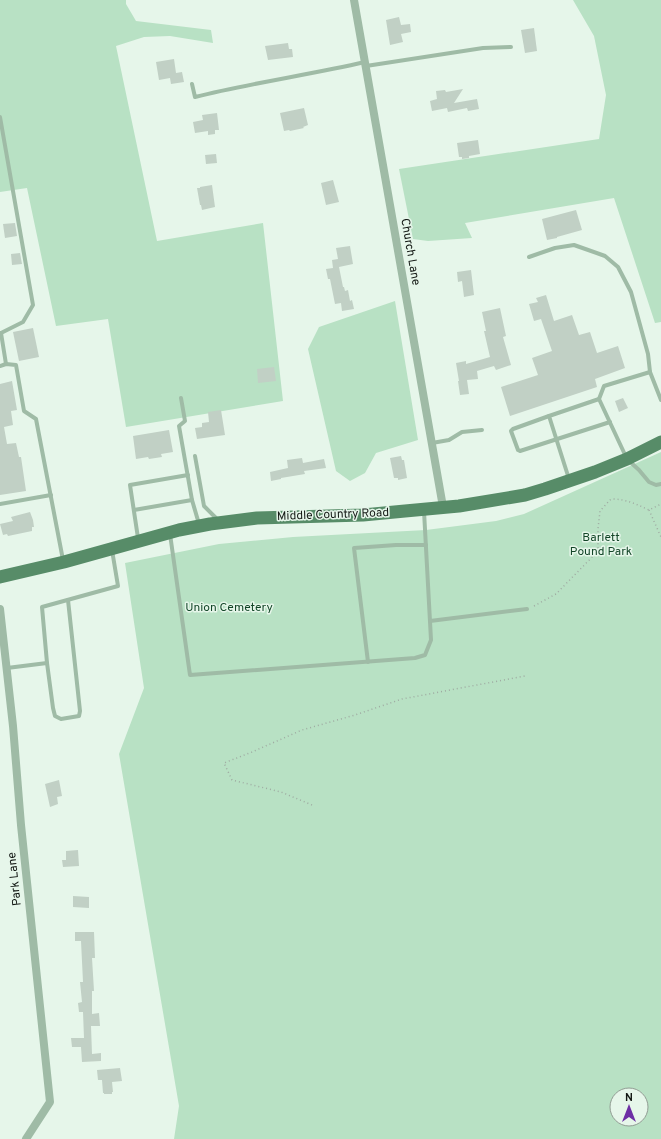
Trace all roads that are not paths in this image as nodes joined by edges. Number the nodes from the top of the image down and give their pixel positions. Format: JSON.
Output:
{"nodes":[{"id":1,"x":354,"y":0,"type":"edge"},
{"id":2,"x":511,"y":47,"type":"dead end"},
{"id":3,"x":365,"y":64,"type":"junction"},
{"id":4,"x":192,"y":84,"type":"dead end"},
{"id":5,"x":0,"y":117,"type":"edge"},
{"id":6,"x":529,"y":257,"type":"dead end"},
{"id":7,"x":0,"y":333,"type":"edge"},
{"id":8,"x":6,"y":364,"type":"junction"},
{"id":9,"x":0,"y":366,"type":"edge"},
{"id":10,"x":650,"y":372,"type":"junction"},
{"id":11,"x":181,"y":398,"type":"dead end"},
{"id":12,"x":599,"y":399,"type":"junction"},
{"id":13,"x":661,"y":400,"type":"edge"},
{"id":14,"x":549,"y":416,"type":"junction"},
{"id":15,"x":610,"y":422,"type":"junction"},
{"id":16,"x":482,"y":430,"type":"dead end"},
{"id":17,"x":556,"y":439,"type":"junction"},
{"id":18,"x":661,"y":442,"type":"edge"},
{"id":19,"x":432,"y":443,"type":"junction"},
{"id":20,"x":195,"y":456,"type":"dead end"},
{"id":21,"x":627,"y":459,"type":"junction"},
{"id":22,"x":188,"y":475,"type":"junction"},
{"id":23,"x":570,"y":481,"type":"junction"},
{"id":24,"x":661,"y":484,"type":"edge"},
{"id":25,"x":51,"y":495,"type":"junction"},
{"id":26,"x":192,"y":500,"type":"junction"},
{"id":27,"x":0,"y":504,"type":"edge"},
{"id":28,"x":443,"y":507,"type":"junction"},
{"id":29,"x":424,"y":509,"type":"junction"},
{"id":30,"x":134,"y":510,"type":"junction"},
{"id":31,"x":221,"y":523,"type":"junction"},
{"id":32,"x":200,"y":526,"type":"junction"},
{"id":33,"x":170,"y":532,"type":"junction"},
{"id":34,"x":139,"y":541,"type":"junction"},
{"id":35,"x":426,"y":545,"type":"junction"},
{"id":36,"x":112,"y":548,"type":"junction"},
{"id":37,"x":64,"y":562,"type":"junction"},
{"id":38,"x":0,"y":576,"type":"edge"},
{"id":39,"x":68,"y":600,"type":"junction"},
{"id":40,"x":0,"y":609,"type":"edge"},
{"id":41,"x":527,"y":610,"type":"road end"},
{"id":42,"x":430,"y":621,"type":"junction"},
{"id":43,"x":368,"y":662,"type":"junction"},
{"id":44,"x":47,"y":663,"type":"junction"},
{"id":45,"x":7,"y":668,"type":"junction"},
{"id":46,"x":26,"y":1139,"type":"edge"}],
"edges":[{"from":1,"to":3,"type":"street","name":"Church Lane"},
{"from":2,"to":3,"type":"lane"},
{"from":3,"to":4,"type":"lane"},
{"from":3,"to":19,"type":"street","name":"Church Lane"},
{"from":5,"to":7,"type":"lane"},
{"from":6,"to":10,"type":"lane"},
{"from":7,"to":8,"type":"lane"},
{"from":8,"to":9,"type":"lane"},
{"from":8,"to":25,"type":"lane"},
{"from":10,"to":12,"type":"lane"},
{"from":10,"to":13,"type":"lane"},
{"from":11,"to":22,"type":"lane"},
{"from":12,"to":14,"type":"lane"},
{"from":12,"to":15,"type":"lane"},
{"from":14,"to":17,"type":"lane"},
{"from":14,"to":17,"type":"lane"},
{"from":15,"to":17,"type":"lane"},
{"from":15,"to":21,"type":"lane"},
{"from":16,"to":19,"type":"lane"},
{"from":17,"to":23,"type":"lane"},
{"from":18,"to":21,"type":"main road","name":"Middle Country Road"},
{"from":19,"to":28,"type":"street","name":"Church Lane"},
{"from":20,"to":31,"type":"lane"},
{"from":21,"to":23,"type":"main road","name":"Middle Country Road"},
{"from":21,"to":24,"type":"lane"},
{"from":22,"to":26,"type":"lane"},
{"from":22,"to":30,"type":"lane"},
{"from":23,"to":28,"type":"main road","name":"Middle Country Road"},
{"from":25,"to":27,"type":"lane"},
{"from":25,"to":37,"type":"lane"},
{"from":26,"to":30,"type":"lane"},
{"from":26,"to":32,"type":"lane"},
{"from":28,"to":29,"type":"main road","name":"Middle Country Road"},
{"from":29,"to":31,"type":"main road","name":"Middle Country Road"},
{"from":29,"to":35,"type":"lane"},
{"from":30,"to":34,"type":"lane"},
{"from":31,"to":32,"type":"main road","name":"Middle Country Road"},
{"from":32,"to":33,"type":"main road","name":"Middle Country Road"},
{"from":33,"to":34,"type":"main road","name":"Middle Country Road"},
{"from":33,"to":43,"type":"lane"},
{"from":34,"to":36,"type":"main road","name":"Middle Country Road"},
{"from":35,"to":42,"type":"lane"},
{"from":35,"to":43,"type":"lane"},
{"from":36,"to":37,"type":"main road","name":"Middle Country Road"},
{"from":36,"to":39,"type":"lane"},
{"from":37,"to":38,"type":"main road","name":"Middle Country Road"},
{"from":39,"to":44,"type":"lane"},
{"from":39,"to":44,"type":"lane"},
{"from":40,"to":45,"type":"street","name":"Park Lane"},
{"from":41,"to":42,"type":"lane"},
{"from":42,"to":43,"type":"lane"},
{"from":44,"to":45,"type":"lane"},
{"from":45,"to":46,"type":"street","name":"Park Lane"}]}
